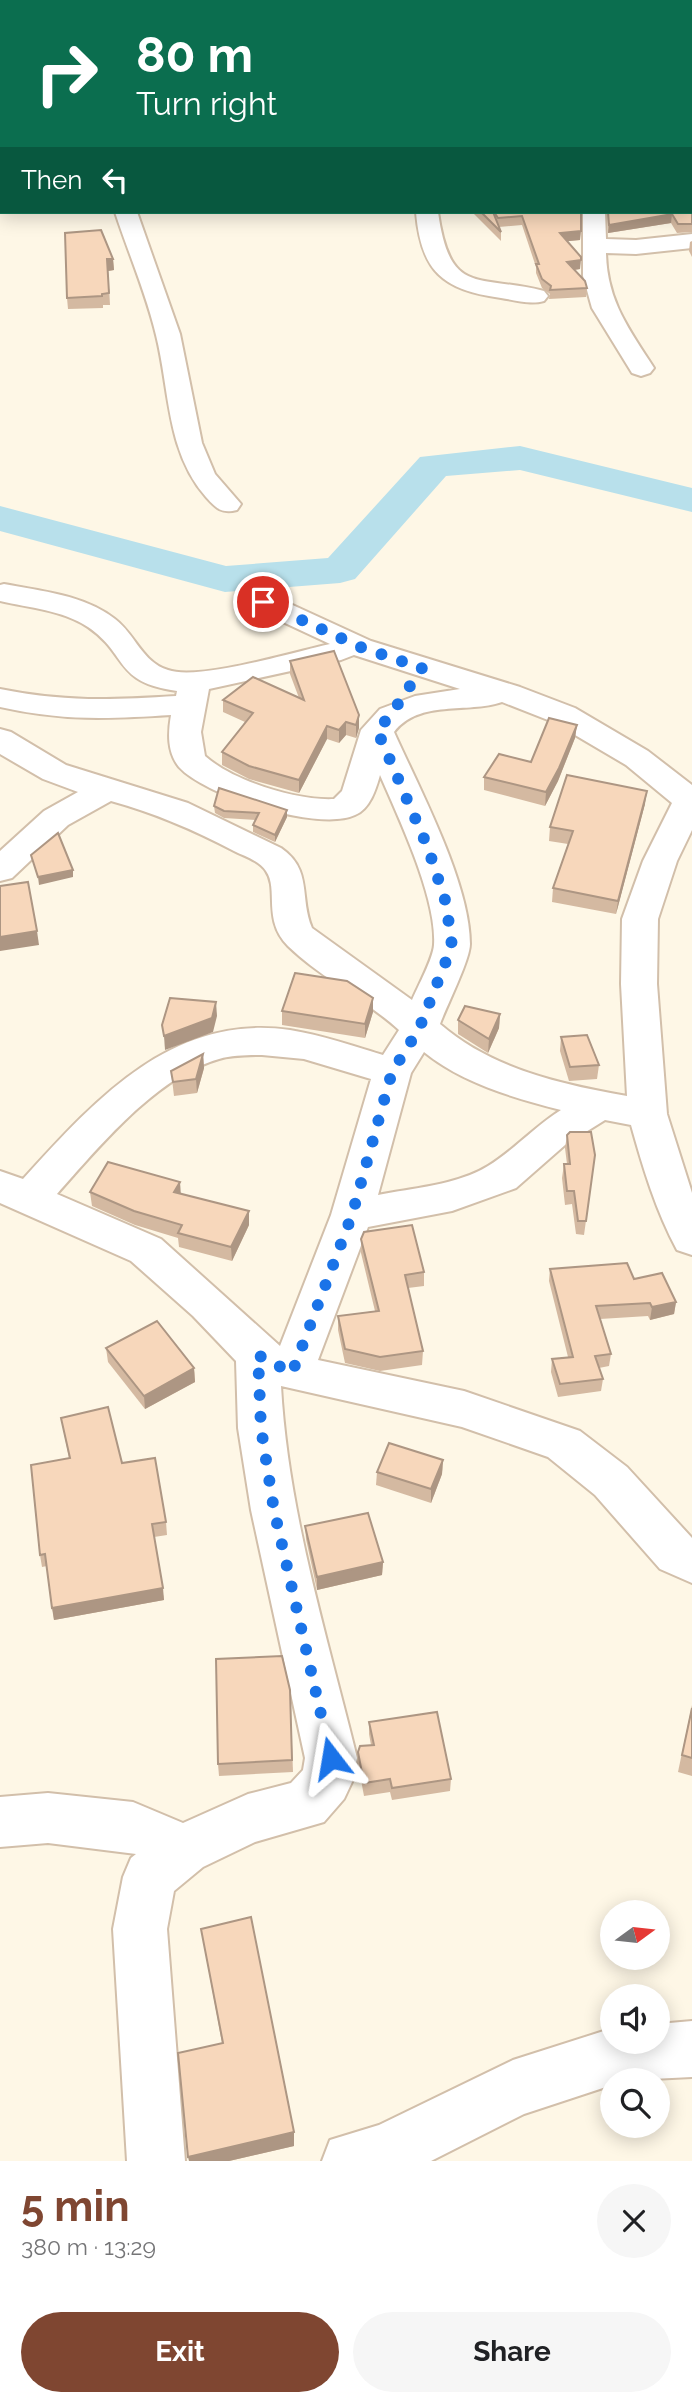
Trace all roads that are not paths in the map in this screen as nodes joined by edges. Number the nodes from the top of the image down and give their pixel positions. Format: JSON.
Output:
{"nodes":[{"id":1,"x":127,"y":214,"type":"edge"},
{"id":2,"x":426,"y":214,"type":"edge"},
{"id":3,"x":594,"y":214,"type":"edge"},
{"id":4,"x":692,"y":241,"type":"edge"},
{"id":5,"x":595,"y":246,"type":"junction"},
{"id":6,"x":536,"y":296,"type":"dead end"},
{"id":7,"x":641,"y":368,"type":"dead end"},
{"id":8,"x":227,"y":503,"type":"dead end"},
{"id":9,"x":4,"y":593,"type":"dead end"},
{"id":10,"x":263,"y":602,"type":"dead end"},
{"id":11,"x":360,"y":647,"type":"junction"},
{"id":12,"x":422,"y":668,"type":"junction"},
{"id":13,"x":192,"y":694,"type":"junction"},
{"id":14,"x":509,"y":694,"type":"junction"},
{"id":15,"x":0,"y":698,"type":"edge"},
{"id":16,"x":384,"y":723,"type":"junction"},
{"id":17,"x":0,"y":739,"type":"edge"},
{"id":18,"x":103,"y":792,"type":"junction"},
{"id":19,"x":690,"y":797,"type":"edge"},
{"id":20,"x":0,"y":870,"type":"edge"},
{"id":21,"x":419,"y":1029,"type":"junction"},
{"id":22,"x":392,"y":1072,"type":"junction"},
{"id":23,"x":598,"y":1106,"type":"junction"},
{"id":24,"x":647,"y":1114,"type":"junction"},
{"id":25,"x":12,"y":1199,"type":"edge"},
{"id":26,"x":352,"y":1215,"type":"junction"},
{"id":27,"x":692,"y":1239,"type":"edge"},
{"id":28,"x":275,"y":1364,"type":"junction"},
{"id":29,"x":692,"y":1562,"type":"edge"},
{"id":30,"x":0,"y":1822,"type":"edge"},
{"id":31,"x":184,"y":1849,"type":"junction"},
{"id":32,"x":692,"y":2049,"type":"edge"},
{"id":33,"x":156,"y":2161,"type":"edge"},
{"id":34,"x":351,"y":2161,"type":"edge"}],
"edges":[{"from":1,"to":8,"type":"street"},
{"from":2,"to":6,"type":"street"},
{"from":3,"to":5,"type":"street"},
{"from":4,"to":5,"type":"street"},
{"from":5,"to":7,"type":"street"},
{"from":9,"to":13,"type":"street"},
{"from":10,"to":11,"type":"street"},
{"from":11,"to":12,"type":"street"},
{"from":11,"to":13,"type":"street"},
{"from":12,"to":14,"type":"street"},
{"from":12,"to":16,"type":"street"},
{"from":13,"to":15,"type":"street"},
{"from":13,"to":16,"type":"street"},
{"from":14,"to":16,"type":"street"},
{"from":14,"to":19,"type":"street"},
{"from":16,"to":21,"type":"street"},
{"from":17,"to":18,"type":"street"},
{"from":18,"to":20,"type":"street"},
{"from":18,"to":21,"type":"street"},
{"from":19,"to":24,"type":"street"},
{"from":21,"to":22,"type":"street"},
{"from":21,"to":23,"type":"street"},
{"from":22,"to":25,"type":"street"},
{"from":22,"to":26,"type":"street"},
{"from":23,"to":24,"type":"street"},
{"from":23,"to":26,"type":"street"},
{"from":24,"to":27,"type":"street"},
{"from":25,"to":28,"type":"street"},
{"from":26,"to":28,"type":"street"},
{"from":28,"to":29,"type":"street"},
{"from":28,"to":31,"type":"street"},
{"from":30,"to":31,"type":"street"},
{"from":31,"to":33,"type":"street"},
{"from":32,"to":34,"type":"street"}]}
